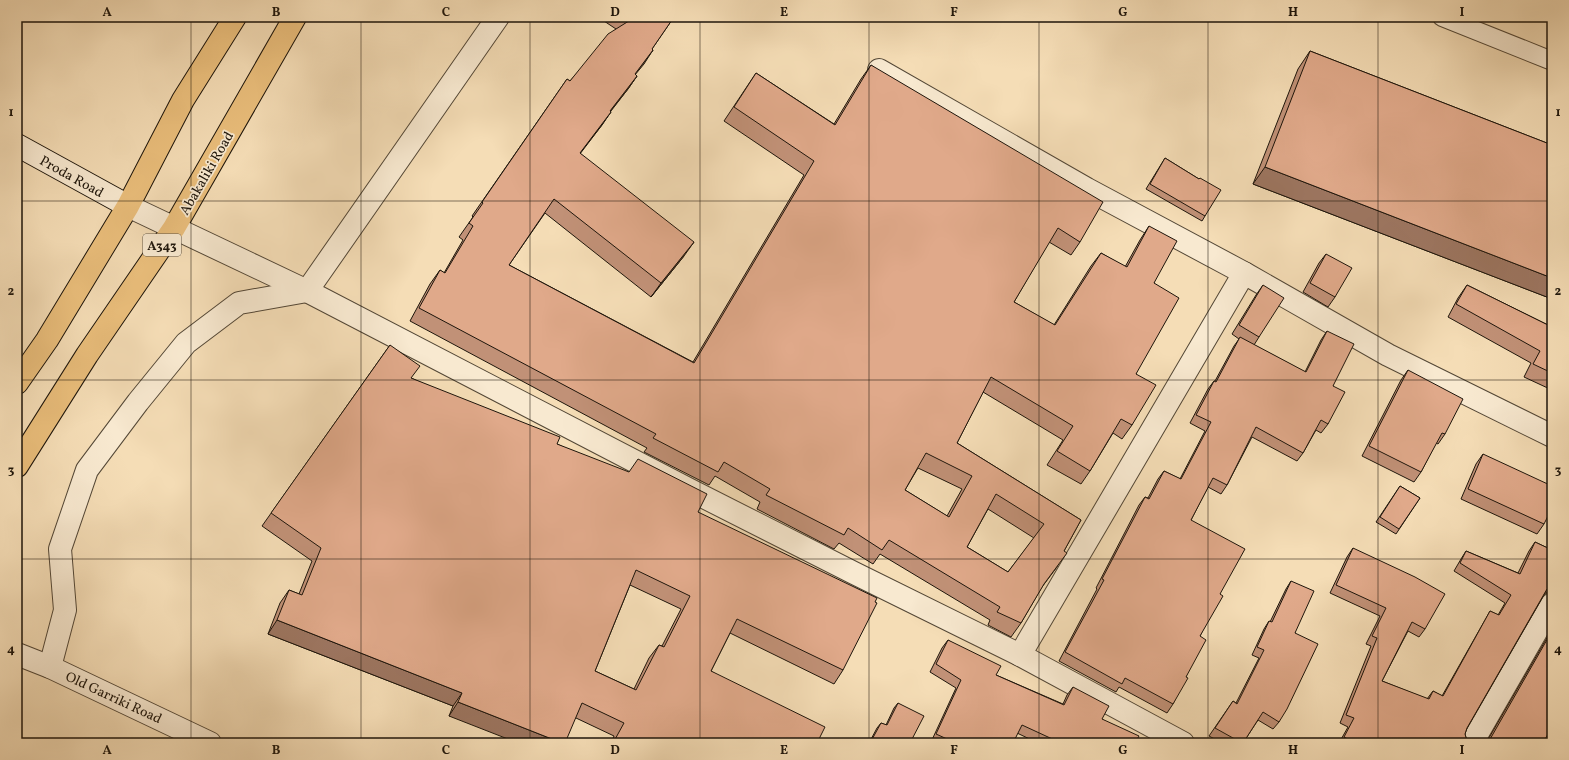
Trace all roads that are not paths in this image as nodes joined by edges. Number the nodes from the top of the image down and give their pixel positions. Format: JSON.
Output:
{"nodes":[{"id":1,"x":235,"y":17,"type":"edge"},
{"id":2,"x":295,"y":17,"type":"edge"},
{"id":3,"x":498,"y":17,"type":"edge"},
{"id":4,"x":1442,"y":17,"type":"edge"},
{"id":5,"x":1552,"y":61,"type":"edge"},
{"id":6,"x":879,"y":70,"type":"edge"},
{"id":7,"x":17,"y":145,"type":"edge"},
{"id":8,"x":128,"y":206,"type":"junction"},
{"id":9,"x":174,"y":228,"type":"junction"},
{"id":10,"x":1244,"y":273,"type":"junction"},
{"id":11,"x":308,"y":291,"type":"junction"},
{"id":12,"x":17,"y":383,"type":"edge"},
{"id":13,"x":1552,"y":436,"type":"edge"},
{"id":14,"x":17,"y":466,"type":"edge"},
{"id":15,"x":1552,"y":604,"type":"edge"},
{"id":16,"x":17,"y":654,"type":"edge"},
{"id":17,"x":1020,"y":655,"type":"junction"},
{"id":18,"x":50,"y":667,"type":"junction"},
{"id":19,"x":210,"y":743,"type":"edge"},
{"id":20,"x":1183,"y":743,"type":"edge"},
{"id":21,"x":1472,"y":743,"type":"edge"}],
"edges":[{"from":1,"to":8,"type":"highway"},
{"from":2,"to":9,"type":"highway","name":"Abakaliki Road","number":"A343"},
{"from":3,"to":11,"type":"street"},
{"from":4,"to":5,"type":"lane"},
{"from":6,"to":10,"type":"street"},
{"from":7,"to":8,"type":"street","name":"Proda Road"},
{"from":8,"to":9,"type":"street","name":"Proda Road"},
{"from":8,"to":12,"type":"highway"},
{"from":9,"to":11,"type":"street","name":"Proda Road"},
{"from":9,"to":14,"type":"highway","name":"Abakaliki Road","number":"A343"},
{"from":10,"to":13,"type":"street"},
{"from":10,"to":17,"type":"street"},
{"from":11,"to":17,"type":"street","name":"Proda Road"},
{"from":11,"to":18,"type":"street"},
{"from":15,"to":21,"type":"street"},
{"from":16,"to":18,"type":"street","name":"Old Garriki Road"},
{"from":17,"to":20,"type":"street","name":"Proda Road"},
{"from":18,"to":19,"type":"street","name":"Old Garriki Road"}]}
